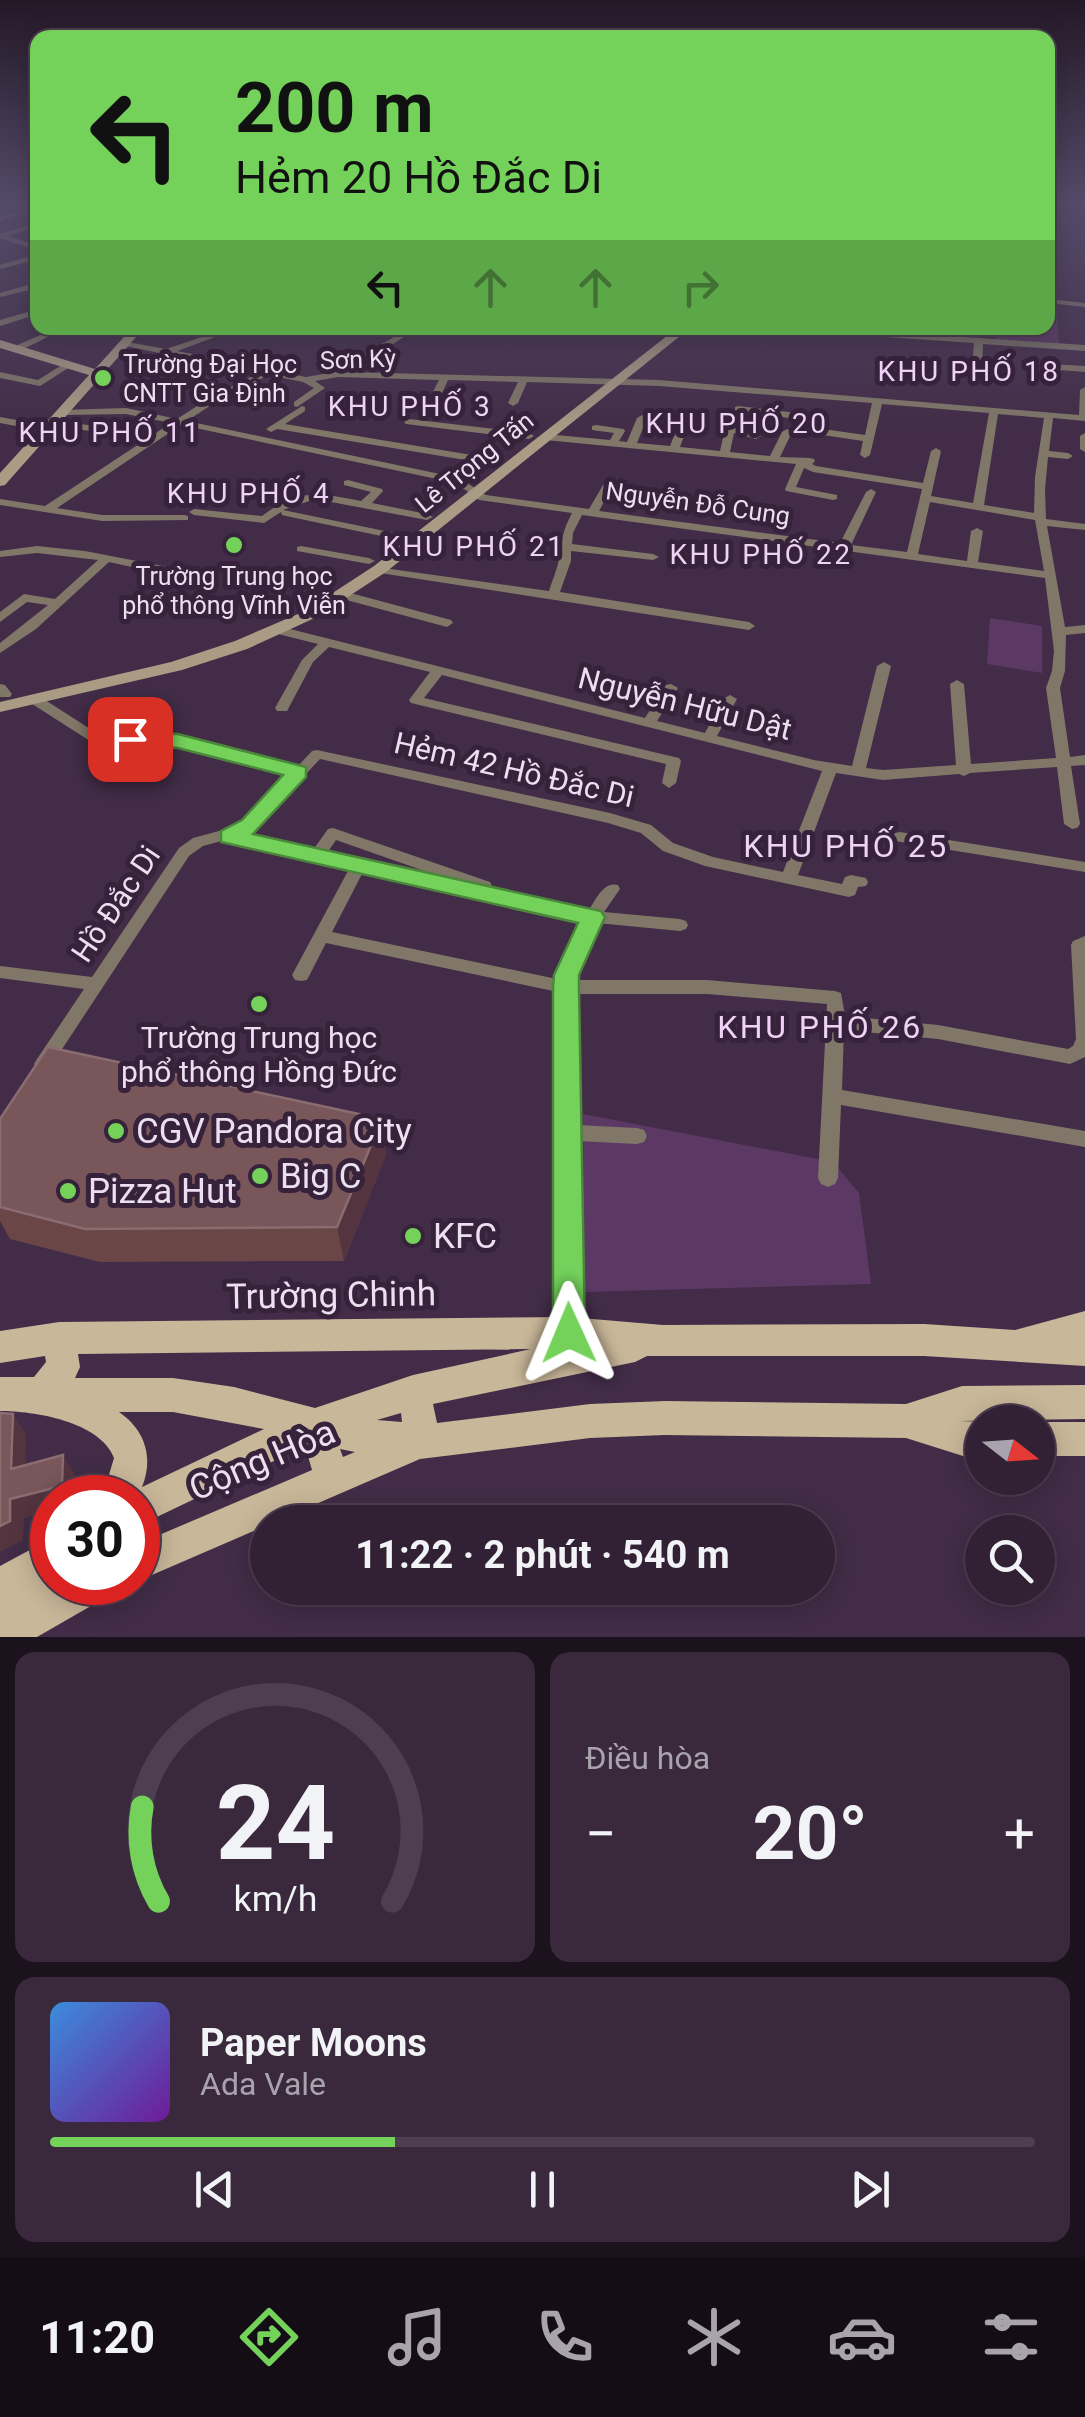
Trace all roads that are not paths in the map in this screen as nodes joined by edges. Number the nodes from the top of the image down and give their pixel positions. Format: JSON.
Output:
{"nodes":[{"id":1,"x":0,"y":282,"type":"edge"},
{"id":2,"x":30,"y":287,"type":"edge"},
{"id":3,"x":21,"y":290,"type":"junction"},
{"id":4,"x":0,"y":296,"type":"edge"},
{"id":5,"x":1055,"y":302,"type":"edge"},
{"id":6,"x":1085,"y":304,"type":"edge"},
{"id":7,"x":30,"y":312,"type":"edge"},
{"id":8,"x":0,"y":316,"type":"edge"},
{"id":9,"x":48,"y":335,"type":"edge"},
{"id":10,"x":132,"y":335,"type":"edge"},
{"id":11,"x":215,"y":335,"type":"edge"},
{"id":12,"x":399,"y":335,"type":"edge"},
{"id":13,"x":660,"y":335,"type":"edge"},
{"id":14,"x":674,"y":335,"type":"edge"},
{"id":15,"x":954,"y":335,"type":"edge"},
{"id":16,"x":978,"y":340,"type":"junction"},
{"id":17,"x":125,"y":343,"type":"junction"},
{"id":18,"x":0,"y":344,"type":"edge"},
{"id":19,"x":1083,"y":347,"type":"edge"},
{"id":20,"x":16,"y":349,"type":"junction"},
{"id":21,"x":168,"y":351,"type":"junction"},
{"id":22,"x":68,"y":365,"type":"junction"},
{"id":23,"x":1050,"y":367,"type":"dead end"},
{"id":24,"x":1084,"y":369,"type":"edge"},
{"id":25,"x":977,"y":370,"type":"dead end"},
{"id":26,"x":269,"y":372,"type":"junction"},
{"id":27,"x":99,"y":374,"type":"junction"},
{"id":28,"x":338,"y":374,"type":"junction"},
{"id":29,"x":0,"y":375,"type":"edge"},
{"id":30,"x":444,"y":378,"type":"junction"},
{"id":31,"x":306,"y":380,"type":"junction"},
{"id":32,"x":523,"y":382,"type":"junction"},
{"id":33,"x":604,"y":384,"type":"junction"},
{"id":34,"x":1085,"y":390,"type":"edge"},
{"id":35,"x":811,"y":394,"type":"junction"},
{"id":36,"x":878,"y":400,"type":"junction"},
{"id":37,"x":513,"y":403,"type":"dead end"},
{"id":38,"x":432,"y":404,"type":"dead end"},
{"id":39,"x":738,"y":409,"type":"dead end"},
{"id":40,"x":994,"y":410,"type":"junction"},
{"id":41,"x":64,"y":412,"type":"junction"},
{"id":42,"x":1049,"y":415,"type":"junction"},
{"id":43,"x":642,"y":418,"type":"dead end"},
{"id":44,"x":1084,"y":418,"type":"edge"},
{"id":45,"x":0,"y":420,"type":"edge"},
{"id":46,"x":179,"y":422,"type":"junction"},
{"id":47,"x":408,"y":422,"type":"dead end"},
{"id":48,"x":684,"y":422,"type":"dead end"},
{"id":49,"x":51,"y":426,"type":"junction"},
{"id":50,"x":276,"y":426,"type":"junction"},
{"id":51,"x":596,"y":428,"type":"dead end"},
{"id":52,"x":398,"y":430,"type":"dead end"},
{"id":53,"x":816,"y":431,"type":"dead end"},
{"id":54,"x":422,"y":432,"type":"junction"},
{"id":55,"x":787,"y":432,"type":"dead end"},
{"id":56,"x":132,"y":433,"type":"dead end"},
{"id":57,"x":450,"y":436,"type":"dead end"},
{"id":58,"x":538,"y":436,"type":"junction"},
{"id":59,"x":756,"y":436,"type":"dead end"},
{"id":60,"x":1085,"y":436,"type":"edge"},
{"id":61,"x":870,"y":438,"type":"junction"},
{"id":62,"x":250,"y":441,"type":"junction"},
{"id":63,"x":612,"y":445,"type":"junction"},
{"id":64,"x":630,"y":446,"type":"junction"},
{"id":65,"x":409,"y":449,"type":"junction"},
{"id":66,"x":1085,"y":449,"type":"edge"},
{"id":67,"x":674,"y":450,"type":"junction"},
{"id":68,"x":936,"y":451,"type":"dead end"},
{"id":69,"x":1044,"y":452,"type":"junction"},
{"id":70,"x":724,"y":455,"type":"junction"},
{"id":71,"x":1068,"y":456,"type":"dead end"},
{"id":72,"x":774,"y":459,"type":"junction"},
{"id":73,"x":496,"y":462,"type":"junction"},
{"id":74,"x":802,"y":462,"type":"junction"},
{"id":75,"x":854,"y":467,"type":"dead end"},
{"id":76,"x":876,"y":479,"type":"junction"},
{"id":77,"x":0,"y":482,"type":"edge"},
{"id":78,"x":348,"y":483,"type":"dead end"},
{"id":79,"x":607,"y":488,"type":"dead end"},
{"id":80,"x":471,"y":490,"type":"junction"},
{"id":81,"x":870,"y":492,"type":"dead end"},
{"id":82,"x":926,"y":492,"type":"junction"},
{"id":83,"x":833,"y":497,"type":"dead end"},
{"id":84,"x":0,"y":502,"type":"edge"},
{"id":85,"x":364,"y":505,"type":"junction"},
{"id":86,"x":978,"y":507,"type":"junction"},
{"id":87,"x":49,"y":508,"type":"junction"},
{"id":88,"x":303,"y":509,"type":"dead end"},
{"id":89,"x":593,"y":511,"type":"junction"},
{"id":90,"x":578,"y":513,"type":"junction"},
{"id":91,"x":286,"y":514,"type":"dead end"},
{"id":92,"x":426,"y":517,"type":"junction"},
{"id":93,"x":1040,"y":519,"type":"junction"},
{"id":94,"x":1085,"y":527,"type":"edge"},
{"id":95,"x":976,"y":531,"type":"dead end"},
{"id":96,"x":404,"y":533,"type":"junction"},
{"id":97,"x":564,"y":547,"type":"junction"},
{"id":98,"x":844,"y":547,"type":"junction"},
{"id":99,"x":301,"y":549,"type":"dead end"},
{"id":100,"x":6,"y":552,"type":"edge"},
{"id":101,"x":653,"y":556,"type":"dead end"},
{"id":102,"x":912,"y":556,"type":"junction"},
{"id":103,"x":106,"y":559,"type":"junction"},
{"id":104,"x":972,"y":564,"type":"junction"},
{"id":105,"x":375,"y":565,"type":"junction"},
{"id":106,"x":172,"y":572,"type":"dead end"},
{"id":107,"x":1047,"y":575,"type":"junction"},
{"id":108,"x":343,"y":595,"type":"junction"},
{"id":109,"x":554,"y":595,"type":"junction"},
{"id":110,"x":56,"y":603,"type":"junction"},
{"id":111,"x":0,"y":618,"type":"edge"},
{"id":112,"x":447,"y":623,"type":"dead end"},
{"id":113,"x":749,"y":626,"type":"dead end"},
{"id":114,"x":1085,"y":629,"type":"edge"},
{"id":115,"x":278,"y":630,"type":"junction"},
{"id":116,"x":1063,"y":631,"type":"junction"},
{"id":117,"x":327,"y":642,"type":"junction"},
{"id":118,"x":0,"y":649,"type":"edge"},
{"id":119,"x":884,"y":666,"type":"dead end"},
{"id":120,"x":439,"y":670,"type":"junction"},
{"id":121,"x":958,"y":684,"type":"dead end"},
{"id":122,"x":671,"y":688,"type":"dead end"},
{"id":123,"x":1,"y":696,"type":"edge"},
{"id":124,"x":34,"y":699,"type":"junction"},
{"id":125,"x":730,"y":699,"type":"dead end"},
{"id":126,"x":282,"y":708,"type":"dead end"},
{"id":127,"x":650,"y":722,"type":"junction"},
{"id":128,"x":710,"y":738,"type":"junction"},
{"id":129,"x":316,"y":754,"type":"joint"},
{"id":130,"x":1085,"y":760,"type":"edge"},
{"id":131,"x":1061,"y":763,"type":"junction"},
{"id":132,"x":831,"y":767,"type":"junction"},
{"id":133,"x":858,"y":771,"type":"junction"},
{"id":134,"x":964,"y":771,"type":"junction"},
{"id":135,"x":298,"y":772,"type":"junction"},
{"id":136,"x":669,"y":783,"type":"dead end"},
{"id":137,"x":1072,"y":824,"type":"dead end"},
{"id":138,"x":229,"y":836,"type":"junction"},
{"id":139,"x":900,"y":836,"type":"dead end"},
{"id":140,"x":315,"y":858,"type":"junction"},
{"id":141,"x":1085,"y":867,"type":"edge"},
{"id":142,"x":358,"y":868,"type":"junction"},
{"id":143,"x":788,"y":879,"type":"junction"},
{"id":144,"x":860,"y":882,"type":"dead end"},
{"id":145,"x":612,"y":889,"type":"dead end"},
{"id":146,"x":545,"y":908,"type":"junction"},
{"id":147,"x":592,"y":917,"type":"junction"},
{"id":148,"x":680,"y":925,"type":"dead end"},
{"id":149,"x":322,"y":936,"type":"junction"},
{"id":150,"x":1085,"y":942,"type":"edge"},
{"id":151,"x":0,"y":972,"type":"edge"},
{"id":152,"x":301,"y":974,"type":"dead end"},
{"id":153,"x":96,"y":984,"type":"junction"},
{"id":154,"x":566,"y":987,"type":"junction"},
{"id":155,"x":836,"y":1022,"type":"junction"},
{"id":156,"x":1085,"y":1040,"type":"edge"},
{"id":157,"x":28,"y":1087,"type":"edge"},
{"id":158,"x":834,"y":1096,"type":"junction"},
{"id":159,"x":565,"y":1132,"type":"junction"},
{"id":160,"x":637,"y":1136,"type":"dead end"},
{"id":161,"x":1085,"y":1139,"type":"edge"},
{"id":162,"x":828,"y":1178,"type":"dead end"},
{"id":163,"x":1085,"y":1327,"type":"edge"},
{"id":164,"x":569,"y":1333,"type":"junction"},
{"id":165,"x":60,"y":1338,"type":"junction"},
{"id":166,"x":663,"y":1342,"type":"junction"},
{"id":167,"x":0,"y":1346,"type":"edge"},
{"id":168,"x":1011,"y":1346,"type":"junction"},
{"id":169,"x":1085,"y":1350,"type":"edge"},
{"id":170,"x":414,"y":1392,"type":"junction"},
{"id":171,"x":0,"y":1394,"type":"edge"},
{"id":172,"x":40,"y":1396,"type":"junction"},
{"id":173,"x":1085,"y":1402,"type":"edge"},
{"id":174,"x":906,"y":1421,"type":"junction"},
{"id":175,"x":315,"y":1425,"type":"junction"},
{"id":176,"x":965,"y":1439,"type":"edge"},
{"id":177,"x":1055,"y":1439,"type":"edge"},
{"id":178,"x":1085,"y":1439,"type":"edge"},
{"id":179,"x":422,"y":1442,"type":"junction"},
{"id":180,"x":128,"y":1475,"type":"edge"},
{"id":181,"x":332,"y":1476,"type":"junction"},
{"id":182,"x":160,"y":1498,"type":"edge"},
{"id":183,"x":160,"y":1552,"type":"edge"},
{"id":184,"x":30,"y":1569,"type":"edge"},
{"id":185,"x":0,"y":1587,"type":"edge"},
{"id":186,"x":30,"y":1592,"type":"edge"},
{"id":187,"x":56,"y":1605,"type":"edge"},
{"id":188,"x":0,"y":1609,"type":"edge"},
{"id":189,"x":0,"y":1637,"type":"edge"}],
"edges":[{"from":1,"to":3,"type":"street"},
{"from":2,"to":3,"type":"street"},
{"from":3,"to":4,"type":"street"},
{"from":5,"to":6,"type":"street"},
{"from":7,"to":8,"type":"street"},
{"from":9,"to":20,"type":"street"},
{"from":10,"to":17,"type":"main road"},
{"from":11,"to":21,"type":"street"},
{"from":12,"to":28,"type":"street"},
{"from":13,"to":33,"type":"main road","name":"Lê Trọng Tấn"},
{"from":14,"to":33,"type":"main road","name":"Lê Trọng Tấn"},
{"from":15,"to":16,"type":"street"},
{"from":16,"to":19,"type":"street"},
{"from":16,"to":25,"type":"street"},
{"from":17,"to":21,"type":"street","name":"Sơn Kỳ"},
{"from":17,"to":27,"type":"main road"},
{"from":18,"to":20,"type":"main road"},
{"from":19,"to":24,"type":"street"},
{"from":20,"to":22,"type":"main road"},
{"from":21,"to":26,"type":"street","name":"Sơn Kỳ"},
{"from":22,"to":27,"type":"main road"},
{"from":22,"to":29,"type":"street"},
{"from":23,"to":24,"type":"street"},
{"from":26,"to":31,"type":"street","name":"Sơn Kỳ"},
{"from":26,"to":46,"type":"street"},
{"from":27,"to":41,"type":"main road"},
{"from":28,"to":30,"type":"street","name":"Sơn Kỳ"},
{"from":28,"to":31,"type":"street","name":"Sơn Kỳ"},
{"from":30,"to":32,"type":"street","name":"Sơn Kỳ"},
{"from":30,"to":38,"type":"street"},
{"from":31,"to":50,"type":"street"},
{"from":32,"to":33,"type":"street","name":"Sơn Kỳ"},
{"from":32,"to":37,"type":"street"},
{"from":33,"to":35,"type":"street","name":"Sơn Kỳ"},
{"from":33,"to":58,"type":"main road","name":"Lê Trọng Tấn"},
{"from":34,"to":44,"type":"street"},
{"from":35,"to":36,"type":"street","name":"Sơn Kỳ"},
{"from":35,"to":39,"type":"street"},
{"from":36,"to":40,"type":"street","name":"Sơn Kỳ"},
{"from":36,"to":61,"type":"street"},
{"from":40,"to":42,"type":"street","name":"Sơn Kỳ"},
{"from":40,"to":86,"type":"street"},
{"from":41,"to":46,"type":"street","name":"Nguyễn Đỗ Cung"},
{"from":41,"to":49,"type":"main road"},
{"from":42,"to":44,"type":"street","name":"Sơn Kỳ"},
{"from":42,"to":69,"type":"street"},
{"from":43,"to":64,"type":"street"},
{"from":45,"to":49,"type":"street"},
{"from":46,"to":62,"type":"street","name":"Nguyễn Đỗ Cung"},
{"from":46,"to":87,"type":"street"},
{"from":47,"to":58,"type":"street"},
{"from":48,"to":67,"type":"street"},
{"from":49,"to":56,"type":"street"},
{"from":49,"to":77,"type":"main road"},
{"from":50,"to":62,"type":"street"},
{"from":50,"to":65,"type":"street"},
{"from":51,"to":63,"type":"street"},
{"from":52,"to":54,"type":"street"},
{"from":53,"to":61,"type":"street"},
{"from":54,"to":57,"type":"street"},
{"from":54,"to":65,"type":"street"},
{"from":55,"to":72,"type":"street"},
{"from":58,"to":63,"type":"street"},
{"from":58,"to":73,"type":"main road","name":"Lê Trọng Tấn"},
{"from":58,"to":80,"type":"main road","name":"Lê Trọng Tấn"},
{"from":59,"to":70,"type":"street"},
{"from":60,"to":66,"type":"street"},
{"from":61,"to":76,"type":"street"},
{"from":62,"to":80,"type":"street","name":"Nguyễn Đỗ Cung"},
{"from":63,"to":64,"type":"street"},
{"from":64,"to":67,"type":"street"},
{"from":65,"to":73,"type":"street"},
{"from":67,"to":70,"type":"street"},
{"from":68,"to":82,"type":"street"},
{"from":69,"to":71,"type":"street"},
{"from":69,"to":93,"type":"street"},
{"from":70,"to":72,"type":"street"},
{"from":72,"to":74,"type":"street"},
{"from":73,"to":80,"type":"main road","name":"Lê Trọng Tấn"},
{"from":74,"to":75,"type":"street"},
{"from":74,"to":76,"type":"street"},
{"from":74,"to":83,"type":"street"},
{"from":76,"to":82,"type":"street"},
{"from":78,"to":85,"type":"street"},
{"from":79,"to":89,"type":"street"},
{"from":80,"to":90,"type":"street","name":"Nguyễn Đỗ Cung"},
{"from":80,"to":92,"type":"main road","name":"Lê Trọng Tấn"},
{"from":80,"to":105,"type":"main road","name":"Lê Trọng Tấn"},
{"from":81,"to":98,"type":"street"},
{"from":82,"to":86,"type":"street"},
{"from":82,"to":102,"type":"street"},
{"from":84,"to":87,"type":"street"},
{"from":85,"to":87,"type":"street"},
{"from":85,"to":92,"type":"street"},
{"from":86,"to":93,"type":"street"},
{"from":88,"to":96,"type":"street"},
{"from":89,"to":90,"type":"street","name":"Nguyễn Đỗ Cung"},
{"from":89,"to":98,"type":"street","name":"Nguyễn Đỗ Cung"},
{"from":90,"to":97,"type":"street"},
{"from":91,"to":96,"type":"street"},
{"from":92,"to":96,"type":"main road","name":"Lê Trọng Tấn"},
{"from":93,"to":94,"type":"street"},
{"from":93,"to":107,"type":"street"},
{"from":95,"to":104,"type":"street"},
{"from":96,"to":105,"type":"main road","name":"Lê Trọng Tấn"},
{"from":97,"to":101,"type":"street"},
{"from":97,"to":109,"type":"street"},
{"from":98,"to":102,"type":"street","name":"Nguyễn Đỗ Cung"},
{"from":99,"to":105,"type":"street"},
{"from":100,"to":103,"type":"street"},
{"from":102,"to":104,"type":"street","name":"Nguyễn Đỗ Cung"},
{"from":103,"to":106,"type":"street"},
{"from":103,"to":110,"type":"street"},
{"from":104,"to":107,"type":"street","name":"Nguyễn Đỗ Cung"},
{"from":105,"to":108,"type":"main road","name":"Lê Trọng Tấn"},
{"from":105,"to":109,"type":"street"},
{"from":105,"to":123,"type":"main road","name":"Lê Trọng Tấn"},
{"from":107,"to":116,"type":"street"},
{"from":108,"to":112,"type":"street"},
{"from":108,"to":115,"type":"main road","name":"Lê Trọng Tấn"},
{"from":109,"to":113,"type":"street"},
{"from":110,"to":111,"type":"street"},
{"from":110,"to":118,"type":"street"},
{"from":114,"to":116,"type":"street"},
{"from":115,"to":117,"type":"street","name":"Nguyễn Hữu Dật"},
{"from":115,"to":124,"type":"main road","name":"Lê Trọng Tấn"},
{"from":116,"to":131,"type":"street"},
{"from":117,"to":120,"type":"street","name":"Nguyễn Hữu Dật"},
{"from":117,"to":126,"type":"street"},
{"from":119,"to":133,"type":"street"},
{"from":120,"to":127,"type":"street","name":"Nguyễn Hữu Dật"},
{"from":120,"to":136,"type":"street"},
{"from":121,"to":134,"type":"street"},
{"from":122,"to":127,"type":"street"},
{"from":123,"to":124,"type":"main road","name":"Lê Trọng Tấn"},
{"from":124,"to":135,"type":"street"},
{"from":125,"to":128,"type":"street"},
{"from":127,"to":128,"type":"street","name":"Nguyễn Hữu Dật"},
{"from":128,"to":132,"type":"street","name":"Nguyễn Hữu Dật"},
{"from":129,"to":135,"type":"street","name":"Hồ Đắc Di"},
{"from":129,"to":143,"type":"street","name":"Hẻm 42 Hồ Đắc Di"},
{"from":130,"to":131,"type":"street","name":"Nguyễn Hữu Dật"},
{"from":131,"to":134,"type":"street","name":"Nguyễn Hữu Dật"},
{"from":131,"to":137,"type":"street"},
{"from":132,"to":133,"type":"street","name":"Nguyễn Hữu Dật"},
{"from":132,"to":143,"type":"street"},
{"from":133,"to":134,"type":"street","name":"Nguyễn Hữu Dật"},
{"from":135,"to":138,"type":"street","name":"Hồ Đắc Di"},
{"from":138,"to":140,"type":"street"},
{"from":138,"to":153,"type":"street","name":"Hồ Đắc Di"},
{"from":139,"to":141,"type":"street"},
{"from":140,"to":142,"type":"street"},
{"from":140,"to":146,"type":"street"},
{"from":142,"to":146,"type":"street"},
{"from":142,"to":149,"type":"street"},
{"from":143,"to":144,"type":"street","name":"Hẻm 42 Hồ Đắc Di"},
{"from":145,"to":147,"type":"street"},
{"from":146,"to":147,"type":"street"},
{"from":147,"to":148,"type":"street"},
{"from":147,"to":154,"type":"street"},
{"from":149,"to":152,"type":"street"},
{"from":149,"to":154,"type":"street"},
{"from":150,"to":156,"type":"street"},
{"from":151,"to":153,"type":"street"},
{"from":153,"to":157,"type":"street","name":"Hồ Đắc Di"},
{"from":154,"to":155,"type":"street"},
{"from":154,"to":159,"type":"street"},
{"from":155,"to":156,"type":"street"},
{"from":155,"to":158,"type":"street"},
{"from":158,"to":161,"type":"street"},
{"from":158,"to":162,"type":"street"},
{"from":159,"to":160,"type":"street"},
{"from":159,"to":164,"type":"street"},
{"from":163,"to":168,"type":"main road","name":"Trường Chinh"},
{"from":164,"to":165,"type":"main road","name":"Trường Chinh"},
{"from":164,"to":166,"type":"main road","name":"Trường Chinh"},
{"from":165,"to":167,"type":"main road","name":"Trường Chinh"},
{"from":165,"to":172,"type":"main road"},
{"from":166,"to":168,"type":"main road","name":"Trường Chinh"},
{"from":166,"to":170,"type":"main road","name":"Trường Chinh"},
{"from":168,"to":169,"type":"main road","name":"Trường Chinh"},
{"from":170,"to":175,"type":"main road","name":"Trường Chinh"},
{"from":170,"to":179,"type":"main road"},
{"from":171,"to":172,"type":"main road"},
{"from":172,"to":175,"type":"main road"},
{"from":172,"to":180,"type":"main road"},
{"from":173,"to":174,"type":"main road"},
{"from":174,"to":176,"type":"main road"},
{"from":174,"to":179,"type":"main road"},
{"from":175,"to":179,"type":"main road"},
{"from":175,"to":181,"type":"main road"},
{"from":175,"to":182,"type":"main road","name":"Cộng Hòa"},
{"from":177,"to":178,"type":"main road"},
{"from":179,"to":181,"type":"main road","name":"Cộng Hòa"},
{"from":181,"to":183,"type":"main road","name":"Cộng Hòa"},
{"from":184,"to":185,"type":"main road"},
{"from":186,"to":188,"type":"main road"},
{"from":187,"to":189,"type":"main road"}]}
